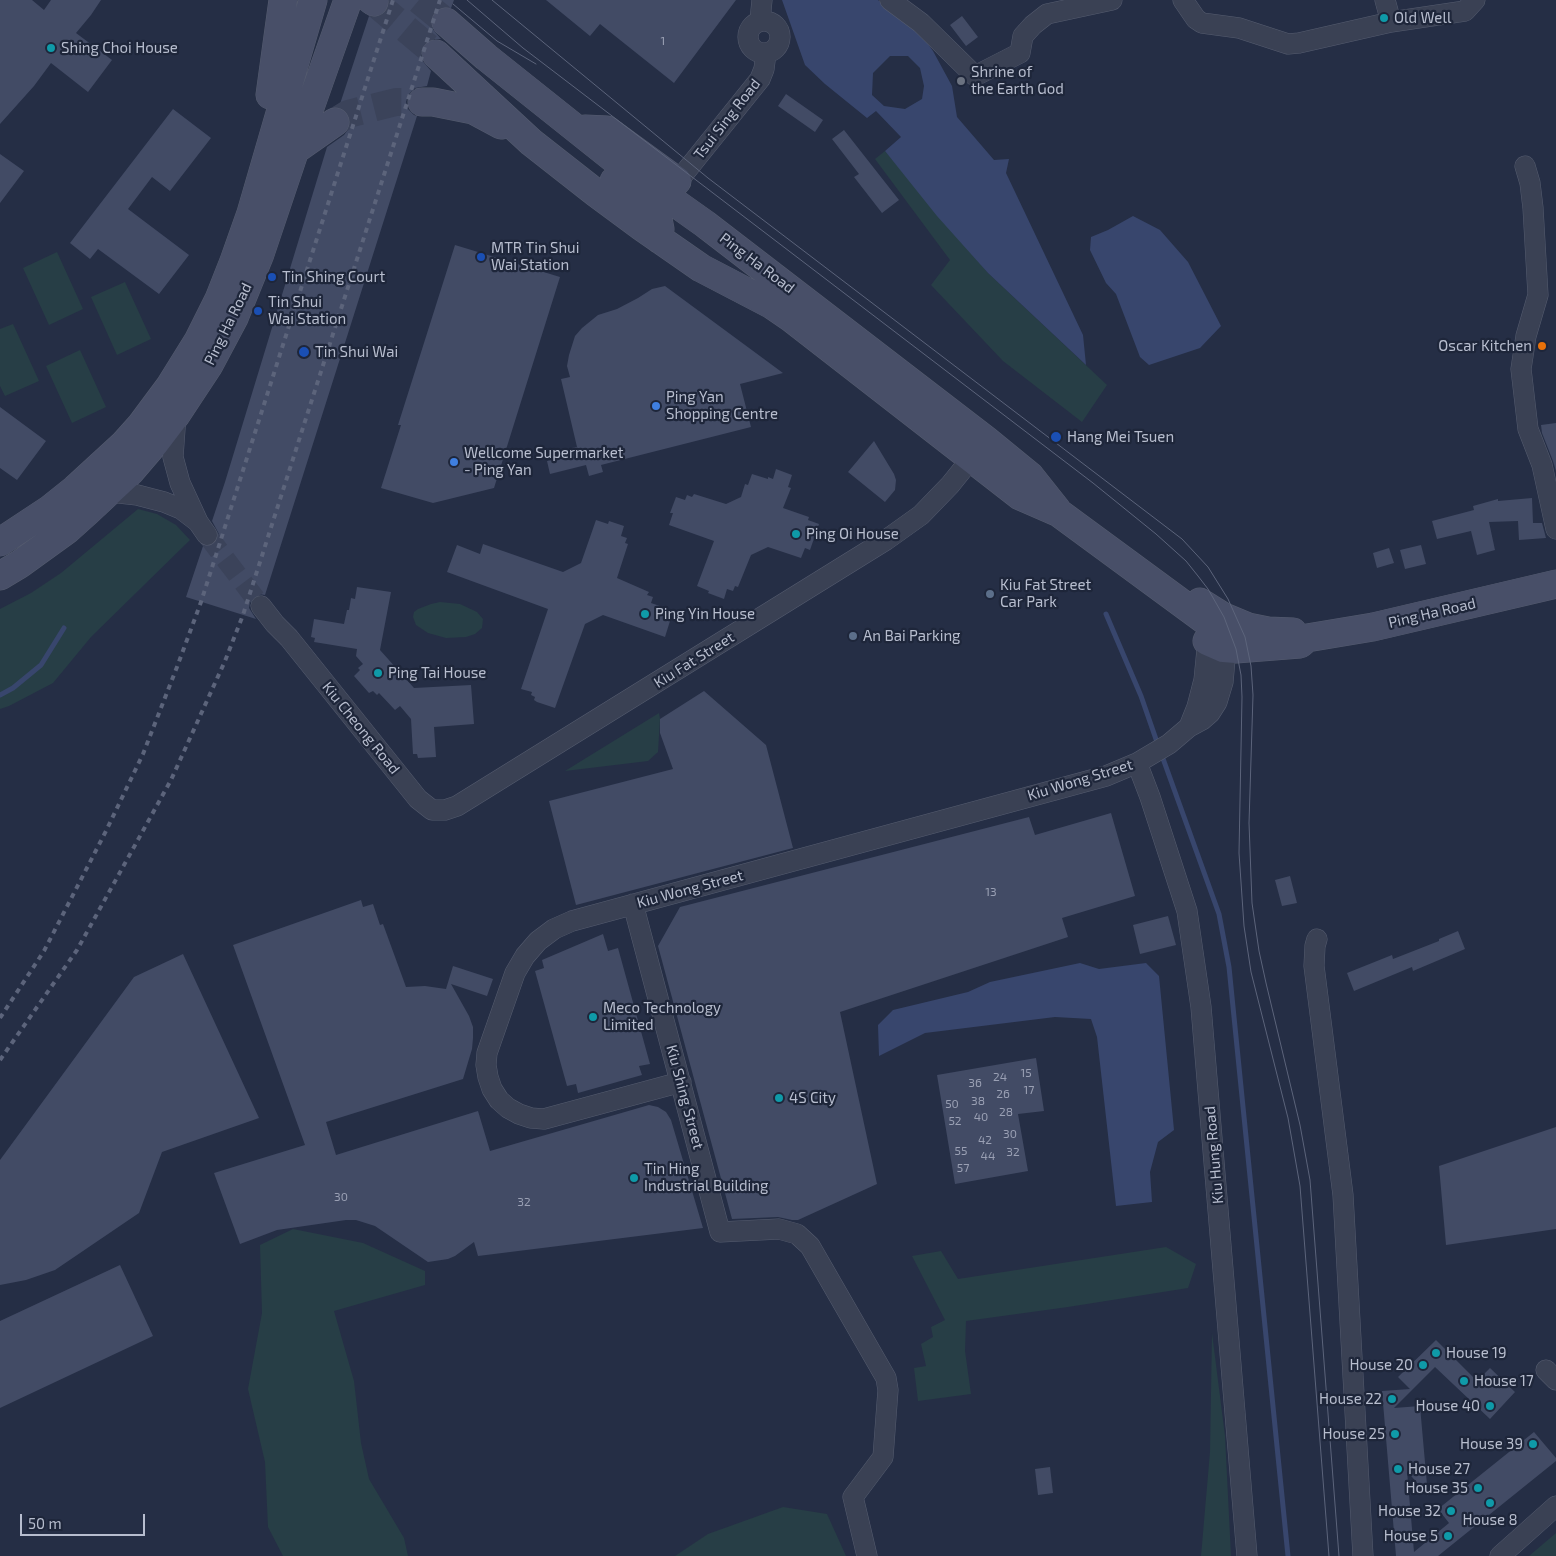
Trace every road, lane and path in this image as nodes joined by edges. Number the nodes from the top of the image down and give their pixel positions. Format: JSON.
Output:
{"nodes":[{"id":1,"x":284,"y":0,"type":"edge"},
{"id":2,"x":313,"y":0,"type":"edge"},
{"id":3,"x":762,"y":0,"type":"edge"},
{"id":4,"x":890,"y":0,"type":"edge"},
{"id":5,"x":1112,"y":0,"type":"edge"},
{"id":6,"x":1183,"y":0,"type":"edge"},
{"id":7,"x":1385,"y":0,"type":"edge"},
{"id":8,"x":1476,"y":0,"type":"edge"},
{"id":9,"x":364,"y":1,"type":"edge"},
{"id":10,"x":446,"y":22,"type":"tunnel mouth"},
{"id":11,"x":1391,"y":22,"type":"junction"},
{"id":12,"x":436,"y":54,"type":"tunnel mouth"},
{"id":13,"x":422,"y":102,"type":"tunnel mouth"},
{"id":14,"x":334,"y":122,"type":"tunnel mouth"},
{"id":15,"x":531,"y":142,"type":"junction"},
{"id":16,"x":295,"y":150,"type":"junction"},
{"id":17,"x":1525,"y":166,"type":"dead end"},
{"id":18,"x":662,"y":211,"type":"junction"},
{"id":19,"x":251,"y":213,"type":"junction"},
{"id":20,"x":176,"y":415,"type":"junction"},
{"id":21,"x":979,"y":450,"type":"junction"},
{"id":22,"x":110,"y":492,"type":"junction"},
{"id":23,"x":1556,"y":529,"type":"edge"},
{"id":24,"x":0,"y":542,"type":"edge"},
{"id":25,"x":0,"y":576,"type":"edge"},
{"id":26,"x":1556,"y":584,"type":"edge"},
{"id":27,"x":262,"y":606,"type":"tunnel mouth"},
{"id":28,"x":1214,"y":631,"type":"junction"},
{"id":29,"x":1308,"y":638,"type":"junction"},
{"id":30,"x":1141,"y":761,"type":"junction"},
{"id":31,"x":457,"y":806,"type":"joint"},
{"id":32,"x":633,"y":904,"type":"junction"},
{"id":33,"x":1317,"y":939,"type":"dead end"},
{"id":34,"x":681,"y":1082,"type":"junction"},
{"id":35,"x":1556,"y":1506,"type":"edge"},
{"id":36,"x":867,"y":1556,"type":"edge"},
{"id":37,"x":1247,"y":1556,"type":"edge"},
{"id":38,"x":1363,"y":1556,"type":"edge"},
{"id":39,"x":1500,"y":1556,"type":"edge"}],
"edges":[{"from":1,"to":19,"type":"street"},
{"from":2,"to":19,"type":"street","name":"Ping Ha Road"},
{"from":3,"to":18,"type":"street","name":"Tsui Sing Road"},
{"from":4,"to":5,"type":"street"},
{"from":6,"to":11,"type":"street"},
{"from":7,"to":11,"type":"street"},
{"from":8,"to":11,"type":"street"},
{"from":9,"to":16,"type":"street","name":"Ping Ha Road"},
{"from":10,"to":18,"type":"street","name":"Ping Ha Road"},
{"from":12,"to":15,"type":"street","name":"Ping Ha Road"},
{"from":13,"to":15,"type":"street"},
{"from":14,"to":16,"type":"street"},
{"from":15,"to":18,"type":"street","name":"Ping Ha Road"},
{"from":16,"to":20,"type":"street","name":"Ping Ha Road"},
{"from":17,"to":23,"type":"street"},
{"from":18,"to":21,"type":"street","name":"Ping Ha Road"},
{"from":18,"to":21,"type":"street","name":"Ping Ha Road"},
{"from":19,"to":24,"type":"street","name":"Ping Ha Road"},
{"from":20,"to":22,"type":"street","name":"Ping Ha Road"},
{"from":20,"to":22,"type":"street"},
{"from":21,"to":28,"type":"street","name":"Ping Ha Road"},
{"from":21,"to":31,"type":"street","name":"Kiu Fat Street"},
{"from":22,"to":25,"type":"street","name":"Ping Ha Road"},
{"from":26,"to":29,"type":"street","name":"Ping Ha Road"},
{"from":27,"to":31,"type":"street","name":"Kiu Cheong Road"},
{"from":28,"to":29,"type":"street","name":"Ping Ha Road"},
{"from":28,"to":29,"type":"street","name":"Ping Ha Road"},
{"from":28,"to":30,"type":"street","name":"Kiu Wong Street"},
{"from":30,"to":32,"type":"street","name":"Kiu Wong Street"},
{"from":30,"to":37,"type":"street","name":"Kiu Hung Road"},
{"from":32,"to":34,"type":"street","name":"Kiu Shing Street"},
{"from":32,"to":34,"type":"street","name":"Kiu Wong Street"},
{"from":33,"to":38,"type":"street"},
{"from":34,"to":36,"type":"street","name":"Kiu Shing Street"},
{"from":35,"to":39,"type":"street"}]}
